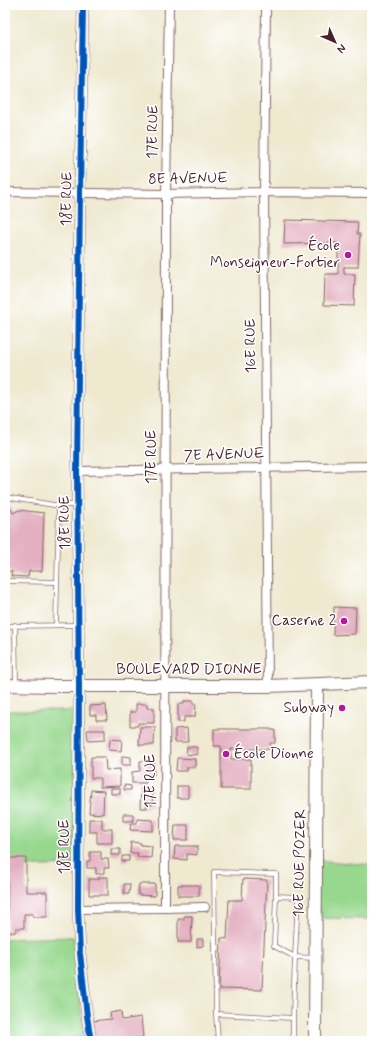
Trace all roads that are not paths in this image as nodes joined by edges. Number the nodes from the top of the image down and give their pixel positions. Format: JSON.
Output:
{"nodes":[{"id":1,"x":83,"y":5,"type":"edge"},
{"id":2,"x":169,"y":5,"type":"edge"},
{"id":3,"x":266,"y":5,"type":"edge"},
{"id":4,"x":5,"y":192,"type":"edge"},
{"id":5,"x":264,"y":192,"type":"junction"},
{"id":6,"x":80,"y":193,"type":"junction"},
{"id":7,"x":372,"y":193,"type":"edge"},
{"id":8,"x":166,"y":194,"type":"junction"},
{"id":9,"x":372,"y":466,"type":"edge"},
{"id":10,"x":267,"y":467,"type":"junction"},
{"id":11,"x":165,"y":470,"type":"junction"},
{"id":12,"x":77,"y":471,"type":"junction"},
{"id":13,"x":5,"y":497,"type":"edge"},
{"id":14,"x":59,"y":505,"type":"junction"},
{"id":15,"x":77,"y":505,"type":"junction"},
{"id":16,"x":5,"y":581,"type":"edge"},
{"id":17,"x":57,"y":582,"type":"junction"},
{"id":18,"x":56,"y":625,"type":"junction"},
{"id":19,"x":79,"y":625,"type":"junction"},
{"id":20,"x":5,"y":626,"type":"edge"},
{"id":21,"x":15,"y":626,"type":"junction"},
{"id":22,"x":5,"y":674,"type":"edge"},
{"id":23,"x":372,"y":682,"type":"edge"},
{"id":24,"x":317,"y":684,"type":"junction"},
{"id":25,"x":11,"y":685,"type":"edge"},
{"id":26,"x":79,"y":686,"type":"junction"},
{"id":27,"x":165,"y":686,"type":"junction"},
{"id":28,"x":268,"y":686,"type":"junction"},
{"id":29,"x":276,"y":896,"type":"junction"},
{"id":30,"x":205,"y":907,"type":"dead end"},
{"id":31,"x":165,"y":908,"type":"junction"},
{"id":32,"x":78,"y":909,"type":"junction"},
{"id":33,"x":295,"y":957,"type":"junction"},
{"id":34,"x":315,"y":958,"type":"junction"},
{"id":35,"x":216,"y":1014,"type":"junction"},
{"id":36,"x":293,"y":1018,"type":"junction"},
{"id":37,"x":91,"y":1041,"type":"edge"},
{"id":38,"x":218,"y":1041,"type":"edge"},
{"id":39,"x":293,"y":1041,"type":"edge"},
{"id":40,"x":315,"y":1041,"type":"edge"}],
"edges":[{"from":1,"to":6,"type":"street","name":"18E RUE"},
{"from":2,"to":8,"type":"street","name":"17E RUE"},
{"from":3,"to":5,"type":"street","name":"16E RUE"},
{"from":4,"to":6,"type":"street","name":"8E AVENUE"},
{"from":5,"to":7,"type":"street","name":"8E AVENUE"},
{"from":5,"to":8,"type":"street","name":"8E AVENUE"},
{"from":5,"to":10,"type":"street","name":"16E RUE"},
{"from":6,"to":8,"type":"street","name":"8E AVENUE"},
{"from":6,"to":12,"type":"street","name":"18E RUE"},
{"from":8,"to":11,"type":"street","name":"17E RUE"},
{"from":9,"to":10,"type":"street","name":"7E AVENUE"},
{"from":10,"to":11,"type":"street","name":"7E AVENUE"},
{"from":10,"to":28,"type":"street","name":"16E RUE"},
{"from":11,"to":12,"type":"street","name":"7E AVENUE"},
{"from":11,"to":27,"type":"street","name":"17E RUE"},
{"from":12,"to":15,"type":"street","name":"18E RUE"},
{"from":13,"to":14,"type":"lane"},
{"from":14,"to":15,"type":"lane"},
{"from":14,"to":17,"type":"lane"},
{"from":15,"to":19,"type":"street","name":"18E RUE"},
{"from":16,"to":17,"type":"lane"},
{"from":17,"to":18,"type":"lane"},
{"from":18,"to":19,"type":"lane"},
{"from":18,"to":21,"type":"lane"},
{"from":19,"to":26,"type":"street","name":"18E RUE"},
{"from":20,"to":21,"type":"lane"},
{"from":20,"to":22,"type":"lane"},
{"from":21,"to":25,"type":"lane"},
{"from":23,"to":24,"type":"main road","name":"BOULEVARD DIONNE"},
{"from":24,"to":28,"type":"main road","name":"BOULEVARD DIONNE"},
{"from":24,"to":34,"type":"main road","name":"16E RUE POZER"},
{"from":25,"to":26,"type":"main road","name":"BOULEVARD DIONNE"},
{"from":26,"to":27,"type":"main road","name":"BOULEVARD DIONNE"},
{"from":26,"to":32,"type":"street","name":"18E RUE"},
{"from":27,"to":28,"type":"main road","name":"BOULEVARD DIONNE"},
{"from":27,"to":31,"type":"street","name":"17E RUE"},
{"from":29,"to":33,"type":"lane"},
{"from":29,"to":33,"type":"lane"},
{"from":29,"to":35,"type":"lane"},
{"from":30,"to":31,"type":"street"},
{"from":31,"to":32,"type":"street"},
{"from":32,"to":37,"type":"street","name":"18E RUE"},
{"from":33,"to":34,"type":"lane"},
{"from":33,"to":36,"type":"lane"},
{"from":34,"to":40,"type":"main road","name":"16E RUE POZER"},
{"from":35,"to":36,"type":"lane"},
{"from":35,"to":38,"type":"lane"},
{"from":36,"to":39,"type":"lane"}]}
